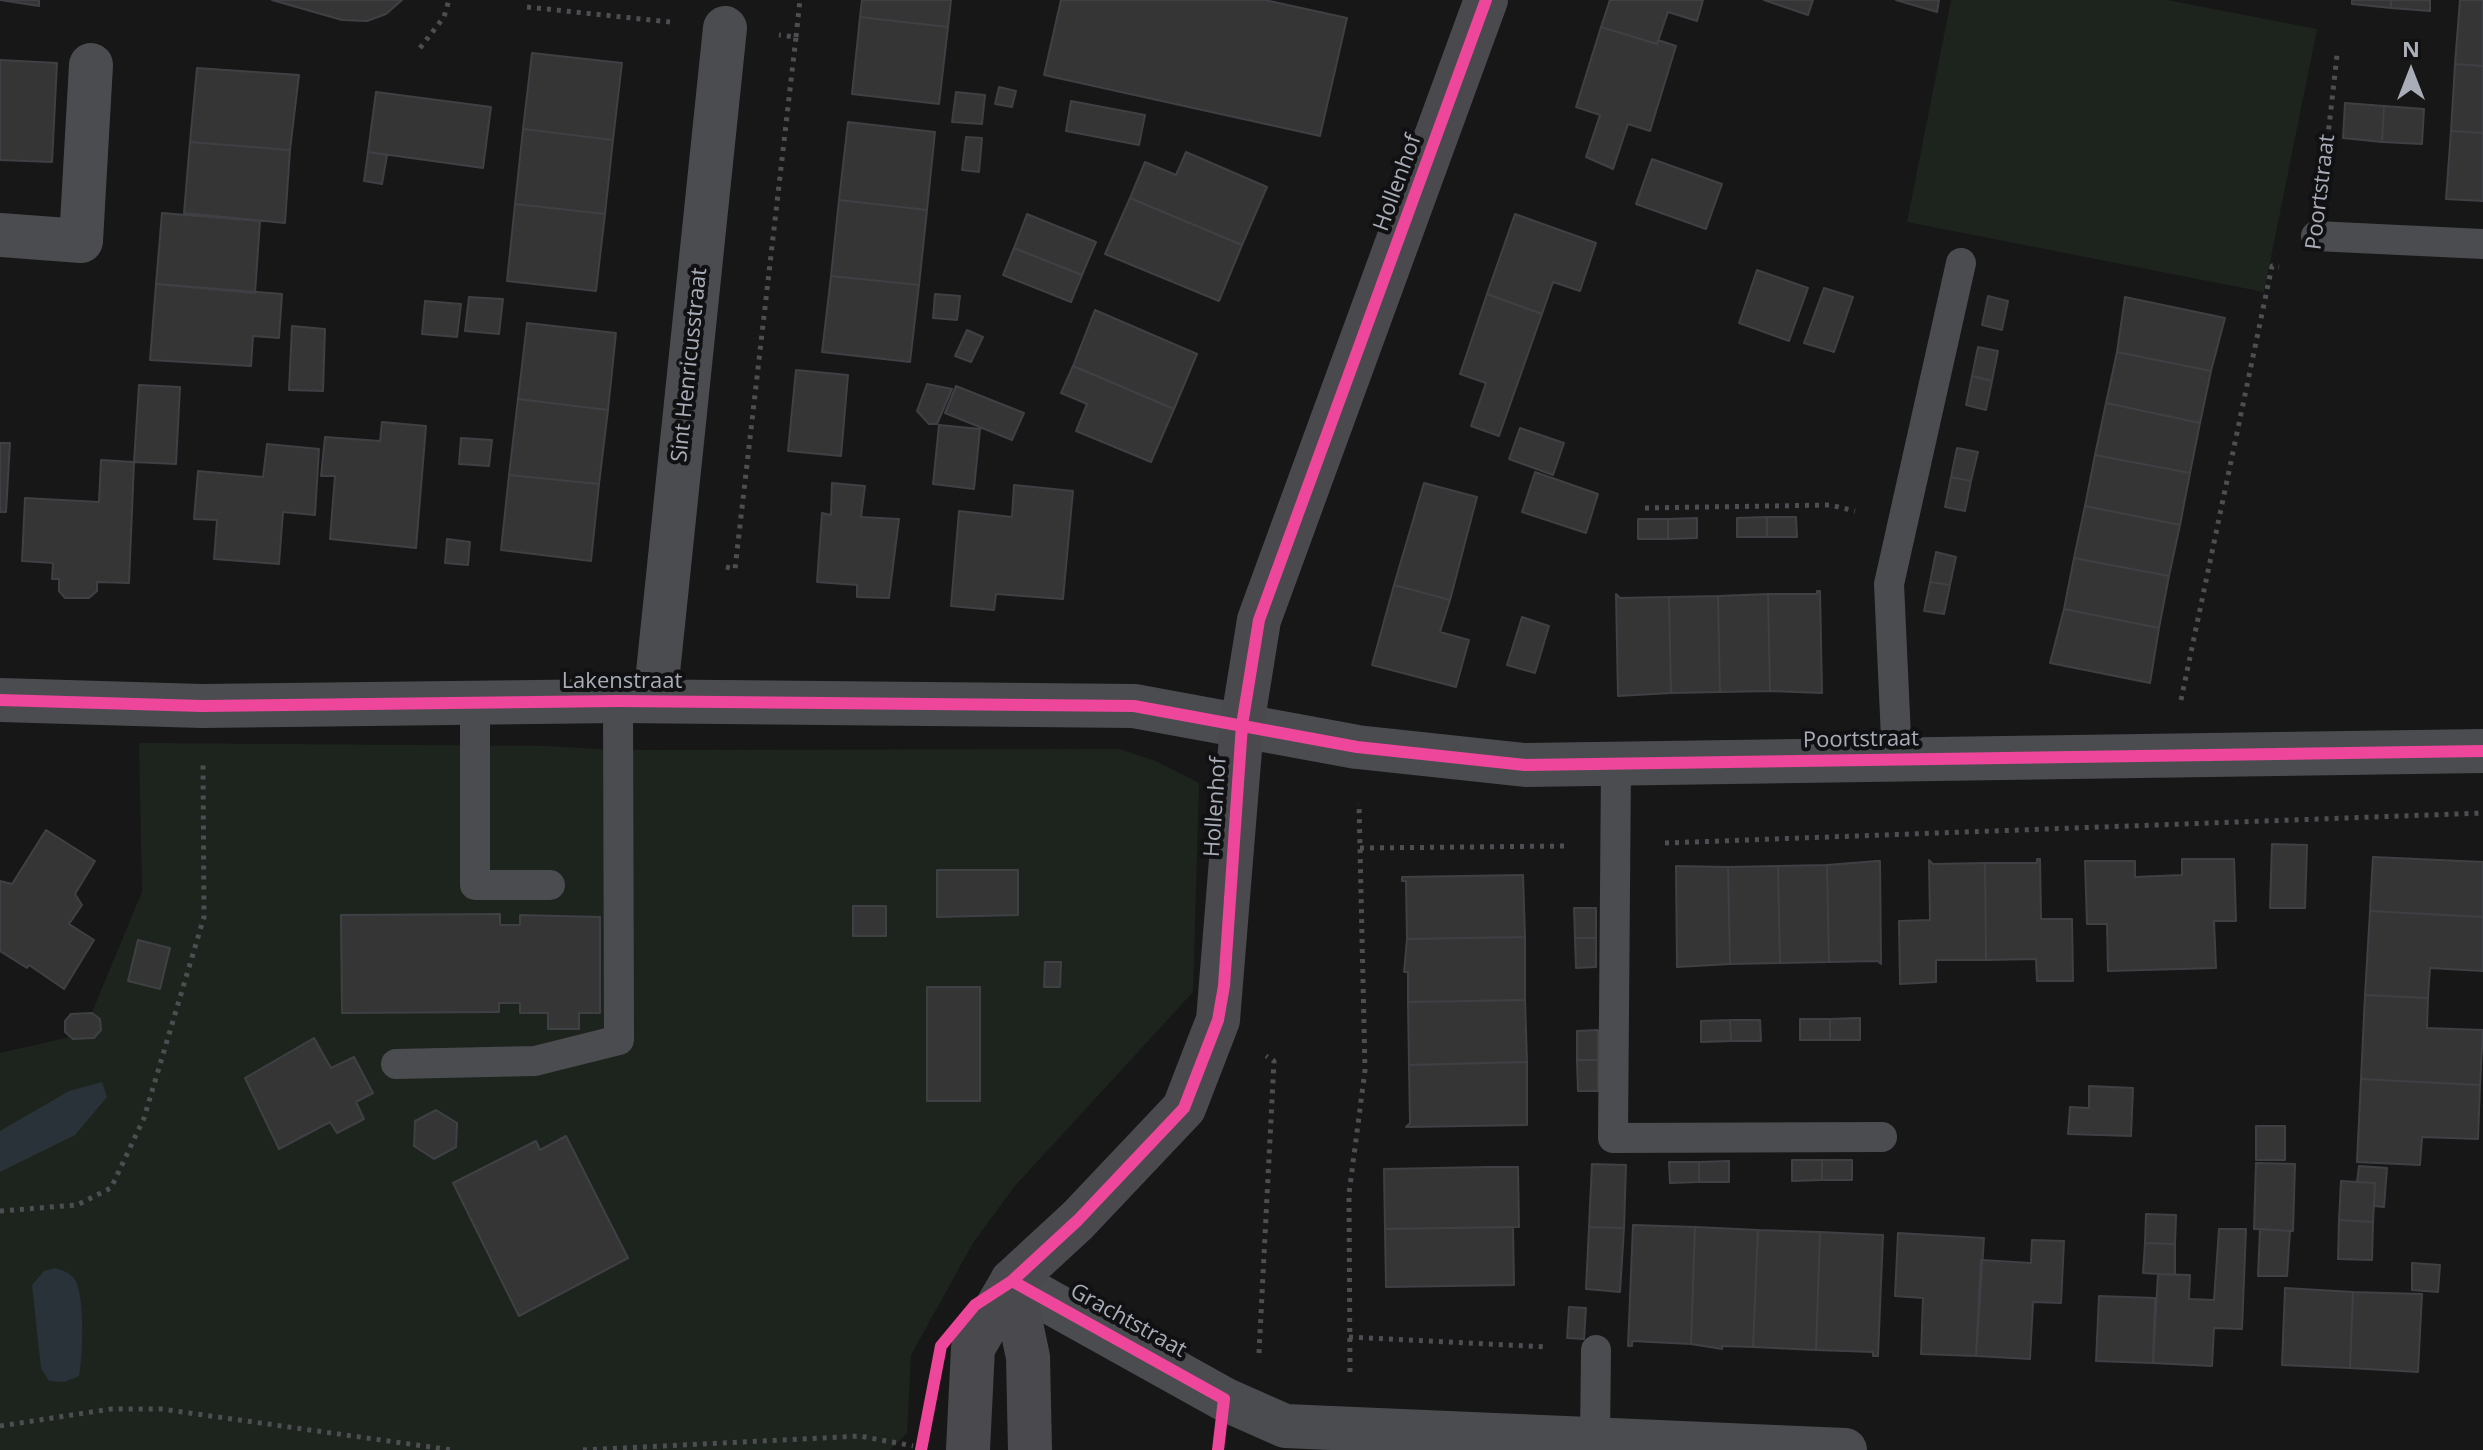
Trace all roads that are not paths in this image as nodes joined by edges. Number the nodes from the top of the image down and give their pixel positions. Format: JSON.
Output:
{"nodes":[{"id":1,"x":1486,"y":0,"type":"edge"},
{"id":2,"x":725,"y":28,"type":"dead end"},
{"id":3,"x":91,"y":65,"type":"dead end"},
{"id":4,"x":0,"y":235,"type":"edge"},
{"id":5,"x":2316,"y":236,"type":"road end"},
{"id":6,"x":2483,"y":244,"type":"edge"},
{"id":7,"x":1961,"y":263,"type":"dead end"},
{"id":8,"x":0,"y":700,"type":"edge"},
{"id":9,"x":636,"y":701,"type":"junction"},
{"id":10,"x":475,"y":703,"type":"junction"},
{"id":11,"x":1242,"y":725,"type":"junction"},
{"id":12,"x":2483,"y":751,"type":"edge"},
{"id":13,"x":1897,"y":760,"type":"junction"},
{"id":14,"x":1616,"y":764,"type":"junction"},
{"id":15,"x":550,"y":885,"type":"dead end"},
{"id":16,"x":396,"y":1064,"type":"dead end"},
{"id":17,"x":1882,"y":1137,"type":"dead end"},
{"id":18,"x":1012,"y":1281,"type":"junction"},
{"id":19,"x":1596,"y":1350,"type":"road end"},
{"id":20,"x":1595,"y":1440,"type":"junction"},
{"id":21,"x":968,"y":1450,"type":"edge"},
{"id":22,"x":1030,"y":1450,"type":"edge"},
{"id":23,"x":1845,"y":1450,"type":"edge"}],
"edges":[{"from":1,"to":11,"type":"street","name":"Hollenhof"},
{"from":2,"to":9,"type":"street","name":"Sint Henricusstraat"},
{"from":3,"to":4,"type":"street"},
{"from":5,"to":6,"type":"lane"},
{"from":7,"to":13,"type":"lane"},
{"from":8,"to":10,"type":"street","name":"Lakenstraat"},
{"from":9,"to":10,"type":"street","name":"Lakenstraat"},
{"from":9,"to":11,"type":"street","name":"Lakenstraat"},
{"from":9,"to":16,"type":"lane"},
{"from":10,"to":15,"type":"lane"},
{"from":11,"to":14,"type":"street","name":"Poortstraat"},
{"from":11,"to":18,"type":"street","name":"Hollenhof"},
{"from":12,"to":13,"type":"street","name":"Poortstraat"},
{"from":13,"to":14,"type":"street","name":"Poortstraat"},
{"from":14,"to":17,"type":"lane"},
{"from":18,"to":20,"type":"street","name":"Grachtstraat"},
{"from":18,"to":21,"type":"street","name":"Hollenhof"},
{"from":18,"to":22,"type":"street"},
{"from":19,"to":20,"type":"lane"},
{"from":20,"to":23,"type":"street","name":"Grachtstraat"}]}
